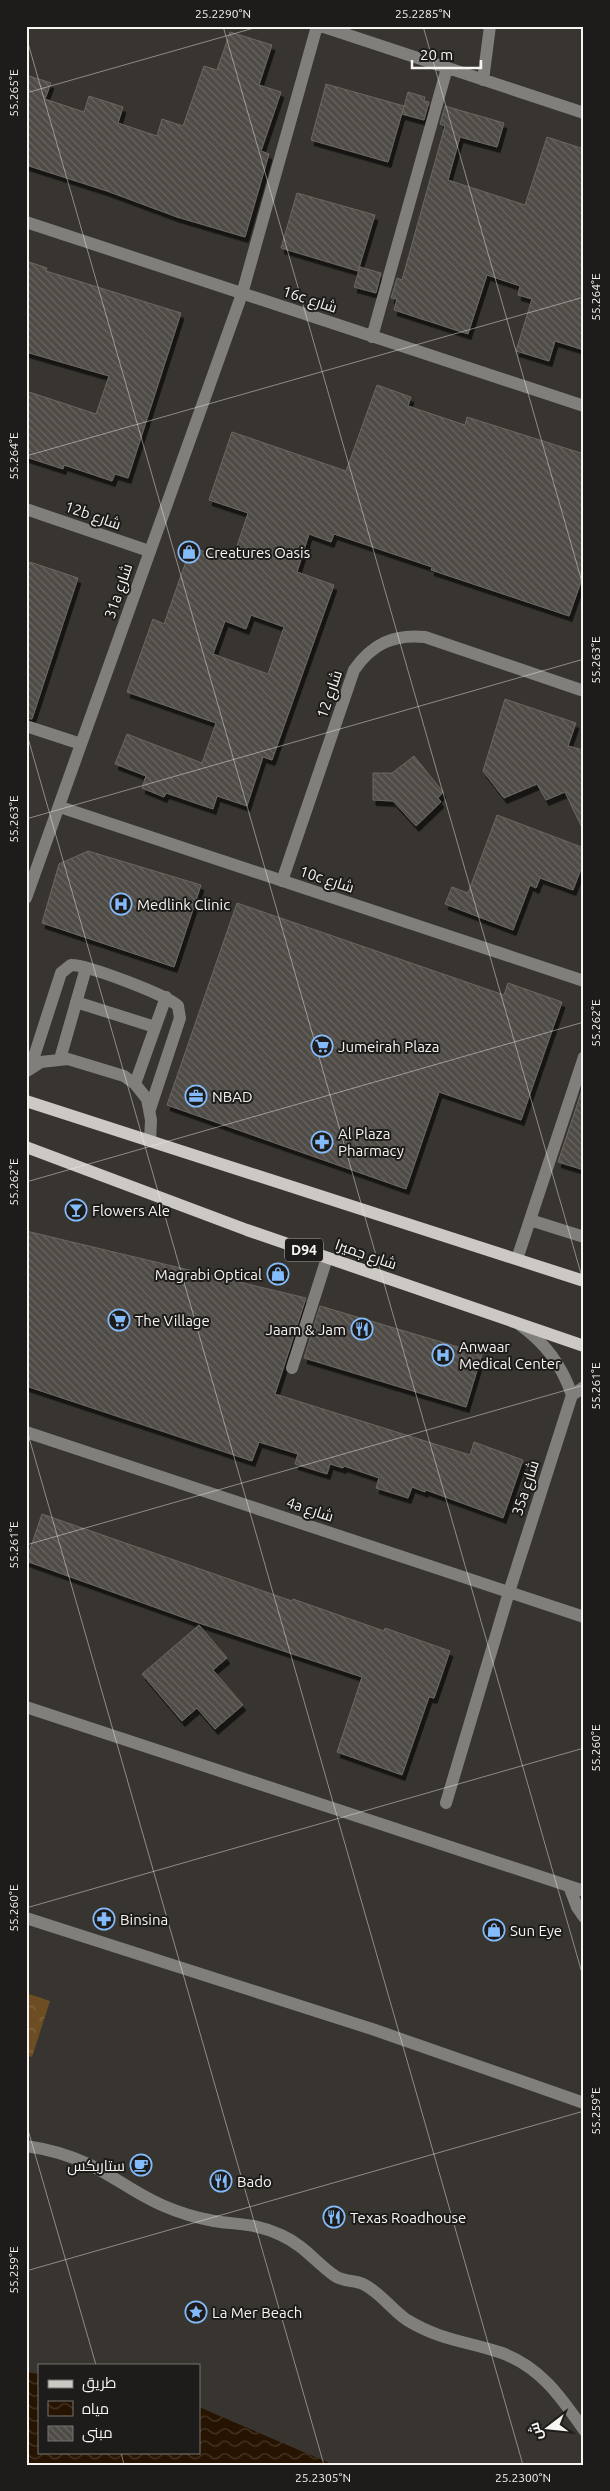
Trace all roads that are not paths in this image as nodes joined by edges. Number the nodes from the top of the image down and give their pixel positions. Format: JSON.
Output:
{"nodes":[{"id":1,"x":319,"y":26,"type":"edge"},
{"id":2,"x":490,"y":26,"type":"edge"},
{"id":3,"x":447,"y":68,"type":"junction"},
{"id":4,"x":483,"y":80,"type":"junction"},
{"id":5,"x":584,"y":113,"type":"edge"},
{"id":6,"x":26,"y":222,"type":"edge"},
{"id":7,"x":242,"y":294,"type":"junction"},
{"id":8,"x":372,"y":337,"type":"junction"},
{"id":9,"x":584,"y":406,"type":"edge"},
{"id":10,"x":26,"y":509,"type":"edge"},
{"id":11,"x":149,"y":551,"type":"junction"},
{"id":12,"x":584,"y":691,"type":"edge"},
{"id":13,"x":26,"y":726,"type":"edge"},
{"id":14,"x":81,"y":744,"type":"junction"},
{"id":15,"x":60,"y":807,"type":"junction"},
{"id":16,"x":282,"y":881,"type":"junction"},
{"id":17,"x":26,"y":898,"type":"edge"},
{"id":18,"x":86,"y":968,"type":"junction"},
{"id":19,"x":584,"y":981,"type":"edge"},
{"id":20,"x":166,"y":997,"type":"junction"},
{"id":21,"x":76,"y":1002,"type":"junction"},
{"id":22,"x":155,"y":1027,"type":"junction"},
{"id":23,"x":584,"y":1057,"type":"edge"},
{"id":24,"x":60,"y":1059,"type":"junction"},
{"id":25,"x":28,"y":1070,"type":"edge"},
{"id":26,"x":135,"y":1084,"type":"junction"},
{"id":27,"x":26,"y":1101,"type":"edge"},
{"id":28,"x":150,"y":1109,"type":"junction"},
{"id":29,"x":150,"y":1141,"type":"junction"},
{"id":30,"x":26,"y":1147,"type":"edge"},
{"id":31,"x":530,"y":1220,"type":"junction"},
{"id":32,"x":584,"y":1237,"type":"edge"},
{"id":33,"x":327,"y":1258,"type":"junction"},
{"id":34,"x":517,"y":1259,"type":"junction"},
{"id":35,"x":584,"y":1281,"type":"edge"},
{"id":36,"x":520,"y":1325,"type":"junction"},
{"id":37,"x":584,"y":1346,"type":"edge"},
{"id":38,"x":292,"y":1368,"type":"dead end"},
{"id":39,"x":584,"y":1387,"type":"edge"},
{"id":40,"x":572,"y":1395,"type":"junction"},
{"id":41,"x":26,"y":1432,"type":"edge"},
{"id":42,"x":509,"y":1592,"type":"junction"},
{"id":43,"x":584,"y":1617,"type":"edge"},
{"id":44,"x":26,"y":1707,"type":"edge"},
{"id":45,"x":446,"y":1804,"type":"dead end"},
{"id":46,"x":569,"y":1886,"type":"junction"},
{"id":47,"x":584,"y":1891,"type":"edge"},
{"id":48,"x":584,"y":1917,"type":"edge"},
{"id":49,"x":26,"y":1918,"type":"edge"},
{"id":50,"x":584,"y":2103,"type":"edge"},
{"id":51,"x":26,"y":2146,"type":"edge"},
{"id":52,"x":584,"y":2430,"type":"edge"}],
"edges":[{"from":1,"to":3,"type":"street"},
{"from":1,"to":7,"type":"street","name":"31a شارع"},
{"from":2,"to":4,"type":"street"},
{"from":3,"to":4,"type":"street"},
{"from":3,"to":8,"type":"street"},
{"from":4,"to":5,"type":"street"},
{"from":6,"to":7,"type":"street","name":"16c شارع"},
{"from":7,"to":8,"type":"street","name":"16c شارع"},
{"from":7,"to":11,"type":"street","name":"31a شارع"},
{"from":8,"to":9,"type":"street","name":"16c شارع"},
{"from":10,"to":11,"type":"street","name":"12b شارع"},
{"from":11,"to":14,"type":"street","name":"31a شارع"},
{"from":12,"to":16,"type":"street","name":"شارع 12"},
{"from":13,"to":14,"type":"street"},
{"from":14,"to":15,"type":"street","name":"31a شارع"},
{"from":15,"to":16,"type":"street","name":"10c شارع"},
{"from":15,"to":17,"type":"street","name":"31a شارع"},
{"from":16,"to":19,"type":"street","name":"10c شارع"},
{"from":18,"to":20,"type":"street"},
{"from":18,"to":21,"type":"street"},
{"from":18,"to":25,"type":"street"},
{"from":20,"to":22,"type":"street"},
{"from":20,"to":28,"type":"street"},
{"from":21,"to":22,"type":"street"},
{"from":21,"to":24,"type":"street"},
{"from":22,"to":26,"type":"street"},
{"from":23,"to":31,"type":"street"},
{"from":24,"to":25,"type":"street"},
{"from":24,"to":26,"type":"street"},
{"from":26,"to":28,"type":"street"},
{"from":27,"to":29,"type":"main road"},
{"from":28,"to":29,"type":"street"},
{"from":29,"to":34,"type":"main road"},
{"from":30,"to":33,"type":"main road","name":"شارع جميرا","number":"D94"},
{"from":31,"to":32,"type":"street"},
{"from":31,"to":34,"type":"street"},
{"from":33,"to":36,"type":"main road","name":"شارع جميرا","number":"D94"},
{"from":33,"to":38,"type":"street"},
{"from":34,"to":35,"type":"main road"},
{"from":36,"to":37,"type":"main road","name":"شارع جميرا","number":"D94"},
{"from":36,"to":40,"type":"street"},
{"from":39,"to":40,"type":"street"},
{"from":40,"to":42,"type":"street","name":"35a شارع"},
{"from":41,"to":42,"type":"street","name":"4a شارع"},
{"from":42,"to":43,"type":"street","name":"4a شارع"},
{"from":42,"to":45,"type":"street","name":"35a شارع"},
{"from":44,"to":46,"type":"street"},
{"from":46,"to":47,"type":"street"},
{"from":46,"to":48,"type":"street"},
{"from":49,"to":50,"type":"street"},
{"from":51,"to":52,"type":"street"}]}
